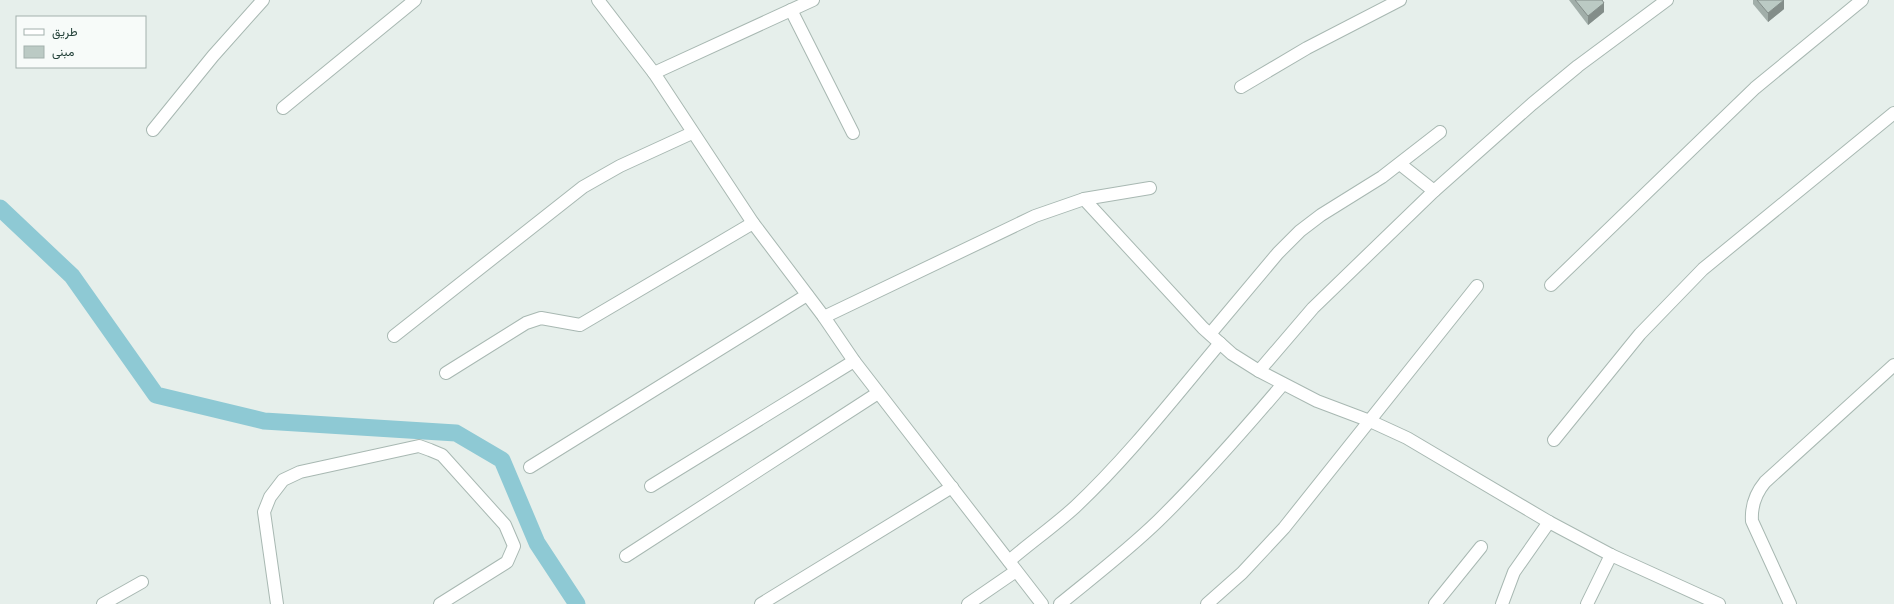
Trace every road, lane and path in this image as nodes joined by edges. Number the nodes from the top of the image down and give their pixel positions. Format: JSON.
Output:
{"nodes":[{"id":1,"x":263,"y":0,"type":"edge"},
{"id":2,"x":415,"y":0,"type":"edge"},
{"id":3,"x":598,"y":0,"type":"edge"},
{"id":4,"x":813,"y":0,"type":"edge"},
{"id":5,"x":1400,"y":0,"type":"edge"},
{"id":6,"x":1666,"y":0,"type":"edge"},
{"id":7,"x":1862,"y":0,"type":"edge"},
{"id":8,"x":791,"y":10,"type":"junction"},
{"id":9,"x":654,"y":73,"type":"junction"},
{"id":10,"x":1241,"y":87,"type":"dead end"},
{"id":11,"x":283,"y":108,"type":"dead end"},
{"id":12,"x":1894,"y":112,"type":"edge"},
{"id":13,"x":153,"y":130,"type":"dead end"},
{"id":14,"x":853,"y":132,"type":"dead end"},
{"id":15,"x":1440,"y":132,"type":"dead end"},
{"id":16,"x":692,"y":133,"type":"junction"},
{"id":17,"x":1400,"y":164,"type":"junction"},
{"id":18,"x":1150,"y":188,"type":"dead end"},
{"id":19,"x":1434,"y":191,"type":"junction"},
{"id":20,"x":1084,"y":199,"type":"junction"},
{"id":21,"x":753,"y":223,"type":"junction"},
{"id":22,"x":1552,"y":285,"type":"dead end"},
{"id":23,"x":1477,"y":286,"type":"dead end"},
{"id":24,"x":807,"y":295,"type":"junction"},
{"id":25,"x":824,"y":317,"type":"junction"},
{"id":26,"x":1210,"y":334,"type":"junction"},
{"id":27,"x":394,"y":336,"type":"dead end"},
{"id":28,"x":1220,"y":343,"type":"junction"},
{"id":29,"x":854,"y":361,"type":"junction"},
{"id":30,"x":1894,"y":364,"type":"edge"},
{"id":31,"x":1259,"y":371,"type":"junction"},
{"id":32,"x":446,"y":373,"type":"dead end"},
{"id":33,"x":1283,"y":384,"type":"junction"},
{"id":34,"x":878,"y":393,"type":"junction"},
{"id":35,"x":1370,"y":421,"type":"junction"},
{"id":36,"x":1554,"y":440,"type":"dead end"},
{"id":37,"x":530,"y":467,"type":"dead end"},
{"id":38,"x":651,"y":486,"type":"dead end"},
{"id":39,"x":952,"y":487,"type":"junction"},
{"id":40,"x":1549,"y":522,"type":"junction"},
{"id":41,"x":1481,"y":547,"type":"dead end"},
{"id":42,"x":1612,"y":555,"type":"junction"},
{"id":43,"x":626,"y":556,"type":"dead end"},
{"id":44,"x":1008,"y":561,"type":"junction"},
{"id":45,"x":1016,"y":571,"type":"junction"},
{"id":46,"x":142,"y":582,"type":"dead end"},
{"id":47,"x":102,"y":604,"type":"edge"},
{"id":48,"x":277,"y":604,"type":"edge"},
{"id":49,"x":440,"y":604,"type":"edge"},
{"id":50,"x":762,"y":604,"type":"edge"},
{"id":51,"x":968,"y":604,"type":"edge"},
{"id":52,"x":1042,"y":604,"type":"edge"},
{"id":53,"x":1060,"y":604,"type":"edge"},
{"id":54,"x":1207,"y":604,"type":"edge"},
{"id":55,"x":1435,"y":604,"type":"edge"},
{"id":56,"x":1502,"y":604,"type":"edge"},
{"id":57,"x":1587,"y":604,"type":"edge"},
{"id":58,"x":1719,"y":604,"type":"edge"},
{"id":59,"x":1790,"y":604,"type":"edge"}],
"edges":[{"from":1,"to":13,"type":"street"},
{"from":2,"to":11,"type":"street"},
{"from":3,"to":9,"type":"street"},
{"from":4,"to":8,"type":"street"},
{"from":5,"to":10,"type":"street"},
{"from":6,"to":19,"type":"street"},
{"from":7,"to":22,"type":"street"},
{"from":8,"to":9,"type":"street"},
{"from":8,"to":14,"type":"street"},
{"from":9,"to":16,"type":"street"},
{"from":12,"to":36,"type":"street"},
{"from":15,"to":17,"type":"street"},
{"from":16,"to":21,"type":"street"},
{"from":16,"to":27,"type":"street"},
{"from":17,"to":19,"type":"street"},
{"from":17,"to":26,"type":"street"},
{"from":18,"to":20,"type":"street"},
{"from":19,"to":31,"type":"street"},
{"from":20,"to":25,"type":"street"},
{"from":20,"to":26,"type":"street"},
{"from":21,"to":24,"type":"street"},
{"from":21,"to":32,"type":"street"},
{"from":23,"to":35,"type":"street"},
{"from":24,"to":25,"type":"street"},
{"from":24,"to":37,"type":"street"},
{"from":25,"to":29,"type":"street"},
{"from":26,"to":28,"type":"street"},
{"from":28,"to":31,"type":"street"},
{"from":28,"to":44,"type":"street"},
{"from":29,"to":34,"type":"street"},
{"from":29,"to":38,"type":"street"},
{"from":30,"to":59,"type":"street"},
{"from":31,"to":33,"type":"street"},
{"from":33,"to":35,"type":"street"},
{"from":33,"to":53,"type":"street"},
{"from":34,"to":39,"type":"street"},
{"from":34,"to":43,"type":"street"},
{"from":35,"to":40,"type":"street"},
{"from":35,"to":54,"type":"street"},
{"from":39,"to":44,"type":"street"},
{"from":39,"to":50,"type":"street"},
{"from":40,"to":42,"type":"street"},
{"from":40,"to":56,"type":"street"},
{"from":41,"to":55,"type":"street"},
{"from":42,"to":57,"type":"street"},
{"from":42,"to":58,"type":"street"},
{"from":44,"to":45,"type":"street"},
{"from":45,"to":51,"type":"street"},
{"from":45,"to":52,"type":"street"},
{"from":46,"to":47,"type":"street"},
{"from":48,"to":49,"type":"street"}]}
